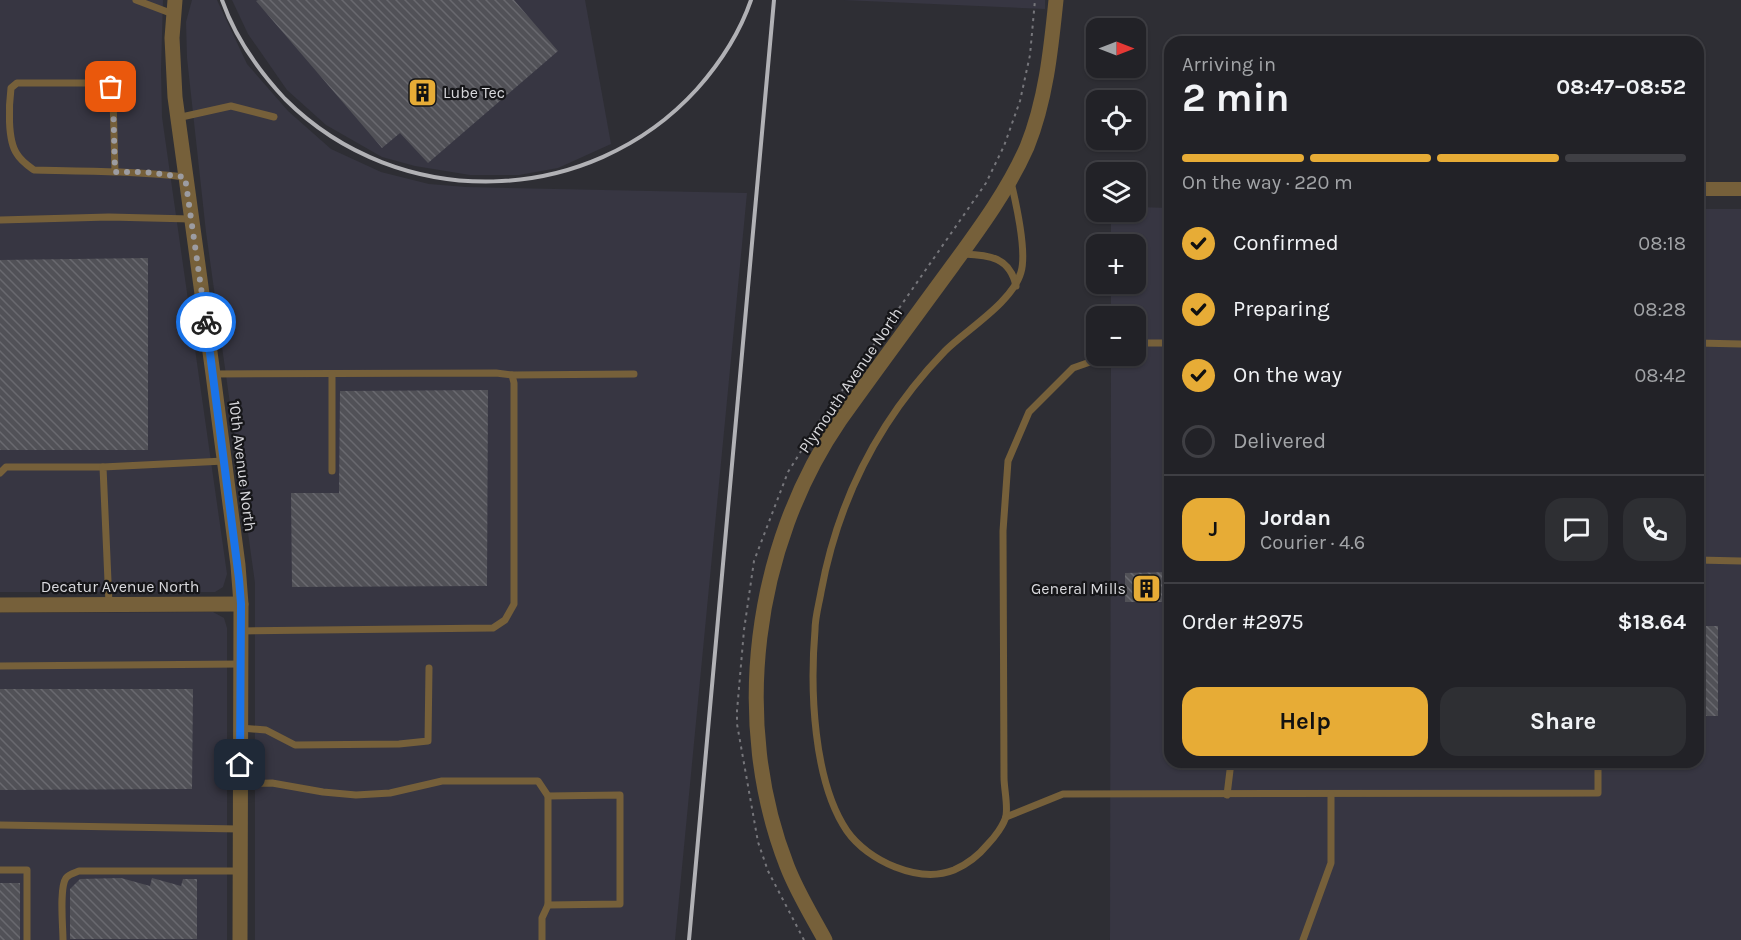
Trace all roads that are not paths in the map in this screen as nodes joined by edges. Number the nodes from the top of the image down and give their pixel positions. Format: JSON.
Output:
{"nodes":[{"id":1,"x":136,"y":0,"type":"edge"},
{"id":2,"x":1056,"y":0,"type":"edge"},
{"id":3,"x":174,"y":7,"type":"edge"},
{"id":4,"x":274,"y":117,"type":"dead end"},
{"id":5,"x":177,"y":118,"type":"junction"},
{"id":6,"x":115,"y":172,"type":"junction"},
{"id":7,"x":185,"y":177,"type":"junction"},
{"id":8,"x":1010,"y":180,"type":"junction"},
{"id":9,"x":1704,"y":189,"type":"edge"},
{"id":10,"x":1741,"y":189,"type":"edge"},
{"id":11,"x":191,"y":219,"type":"junction"},
{"id":12,"x":0,"y":220,"type":"edge"},
{"id":13,"x":961,"y":253,"type":"junction"},
{"id":14,"x":1016,"y":286,"type":"junction"},
{"id":15,"x":1146,"y":343,"type":"edge"},
{"id":16,"x":1164,"y":343,"type":"edge"},
{"id":17,"x":1704,"y":343,"type":"edge"},
{"id":18,"x":1741,"y":344,"type":"edge"},
{"id":19,"x":1086,"y":363,"type":"edge"},
{"id":20,"x":213,"y":374,"type":"junction"},
{"id":21,"x":332,"y":374,"type":"junction"},
{"id":22,"x":634,"y":374,"type":"dead end"},
{"id":23,"x":512,"y":375,"type":"junction"},
{"id":24,"x":224,"y":461,"type":"junction"},
{"id":25,"x":103,"y":467,"type":"junction"},
{"id":26,"x":332,"y":471,"type":"dead end"},
{"id":27,"x":0,"y":473,"type":"edge"},
{"id":28,"x":1704,"y":560,"type":"edge"},
{"id":29,"x":1741,"y":561,"type":"edge"},
{"id":30,"x":108,"y":604,"type":"junction"},
{"id":31,"x":241,"y":604,"type":"junction"},
{"id":32,"x":0,"y":605,"type":"edge"},
{"id":33,"x":241,"y":631,"type":"junction"},
{"id":34,"x":241,"y":664,"type":"junction"},
{"id":35,"x":0,"y":666,"type":"edge"},
{"id":36,"x":429,"y":668,"type":"dead end"},
{"id":37,"x":240,"y":729,"type":"junction"},
{"id":38,"x":1229,"y":768,"type":"edge"},
{"id":39,"x":1598,"y":768,"type":"edge"},
{"id":40,"x":240,"y":784,"type":"junction"},
{"id":41,"x":1331,"y":794,"type":"junction"},
{"id":42,"x":1227,"y":795,"type":"junction"},
{"id":43,"x":549,"y":796,"type":"junction"},
{"id":44,"x":1006,"y":816,"type":"junction"},
{"id":45,"x":0,"y":825,"type":"edge"},
{"id":46,"x":240,"y":829,"type":"junction"},
{"id":47,"x":0,"y":870,"type":"edge"},
{"id":48,"x":240,"y":872,"type":"junction"},
{"id":49,"x":548,"y":904,"type":"junction"},
{"id":50,"x":27,"y":940,"type":"edge"},
{"id":51,"x":63,"y":940,"type":"edge"},
{"id":52,"x":240,"y":940,"type":"edge"},
{"id":53,"x":542,"y":940,"type":"edge"},
{"id":54,"x":825,"y":940,"type":"edge"},
{"id":55,"x":1303,"y":940,"type":"edge"}],
"edges":[{"from":1,"to":3,"type":"lane"},
{"from":2,"to":8,"type":"street","name":"Plymouth Avenue North"},
{"from":3,"to":5,"type":"street","name":"10th Avenue North"},
{"from":4,"to":5,"type":"lane"},
{"from":5,"to":7,"type":"street","name":"10th Avenue North"},
{"from":6,"to":6,"type":"lane"},
{"from":6,"to":7,"type":"lane"},
{"from":7,"to":11,"type":"street","name":"10th Avenue North"},
{"from":8,"to":13,"type":"street","name":"Plymouth Avenue North"},
{"from":8,"to":14,"type":"lane"},
{"from":9,"to":10,"type":"street"},
{"from":11,"to":12,"type":"lane"},
{"from":11,"to":20,"type":"street","name":"10th Avenue North"},
{"from":13,"to":14,"type":"lane"},
{"from":13,"to":54,"type":"street","name":"Plymouth Avenue North"},
{"from":14,"to":44,"type":"lane"},
{"from":15,"to":16,"type":"lane"},
{"from":17,"to":18,"type":"lane"},
{"from":19,"to":44,"type":"lane"},
{"from":20,"to":21,"type":"lane"},
{"from":20,"to":24,"type":"street","name":"10th Avenue North"},
{"from":21,"to":23,"type":"lane"},
{"from":21,"to":26,"type":"lane"},
{"from":22,"to":23,"type":"lane"},
{"from":23,"to":33,"type":"lane"},
{"from":24,"to":25,"type":"lane"},
{"from":24,"to":31,"type":"street","name":"10th Avenue North"},
{"from":25,"to":27,"type":"lane"},
{"from":25,"to":30,"type":"lane"},
{"from":28,"to":29,"type":"lane"},
{"from":30,"to":31,"type":"street","name":"Decatur Avenue North"},
{"from":30,"to":32,"type":"street","name":"Decatur Avenue North"},
{"from":31,"to":33,"type":"street","name":"10th Avenue North"},
{"from":33,"to":34,"type":"street","name":"10th Avenue North"},
{"from":34,"to":35,"type":"lane"},
{"from":34,"to":37,"type":"street","name":"10th Avenue North"},
{"from":36,"to":37,"type":"lane"},
{"from":37,"to":40,"type":"street","name":"10th Avenue North"},
{"from":38,"to":42,"type":"lane"},
{"from":39,"to":41,"type":"lane"},
{"from":40,"to":43,"type":"lane"},
{"from":40,"to":46,"type":"street","name":"10th Avenue North"},
{"from":41,"to":42,"type":"lane"},
{"from":41,"to":55,"type":"lane"},
{"from":42,"to":44,"type":"lane"},
{"from":43,"to":49,"type":"lane"},
{"from":43,"to":49,"type":"lane"},
{"from":45,"to":46,"type":"lane"},
{"from":46,"to":48,"type":"street","name":"10th Avenue North"},
{"from":47,"to":50,"type":"lane"},
{"from":48,"to":51,"type":"lane"},
{"from":48,"to":52,"type":"street","name":"10th Avenue North"},
{"from":49,"to":53,"type":"lane"}]}
